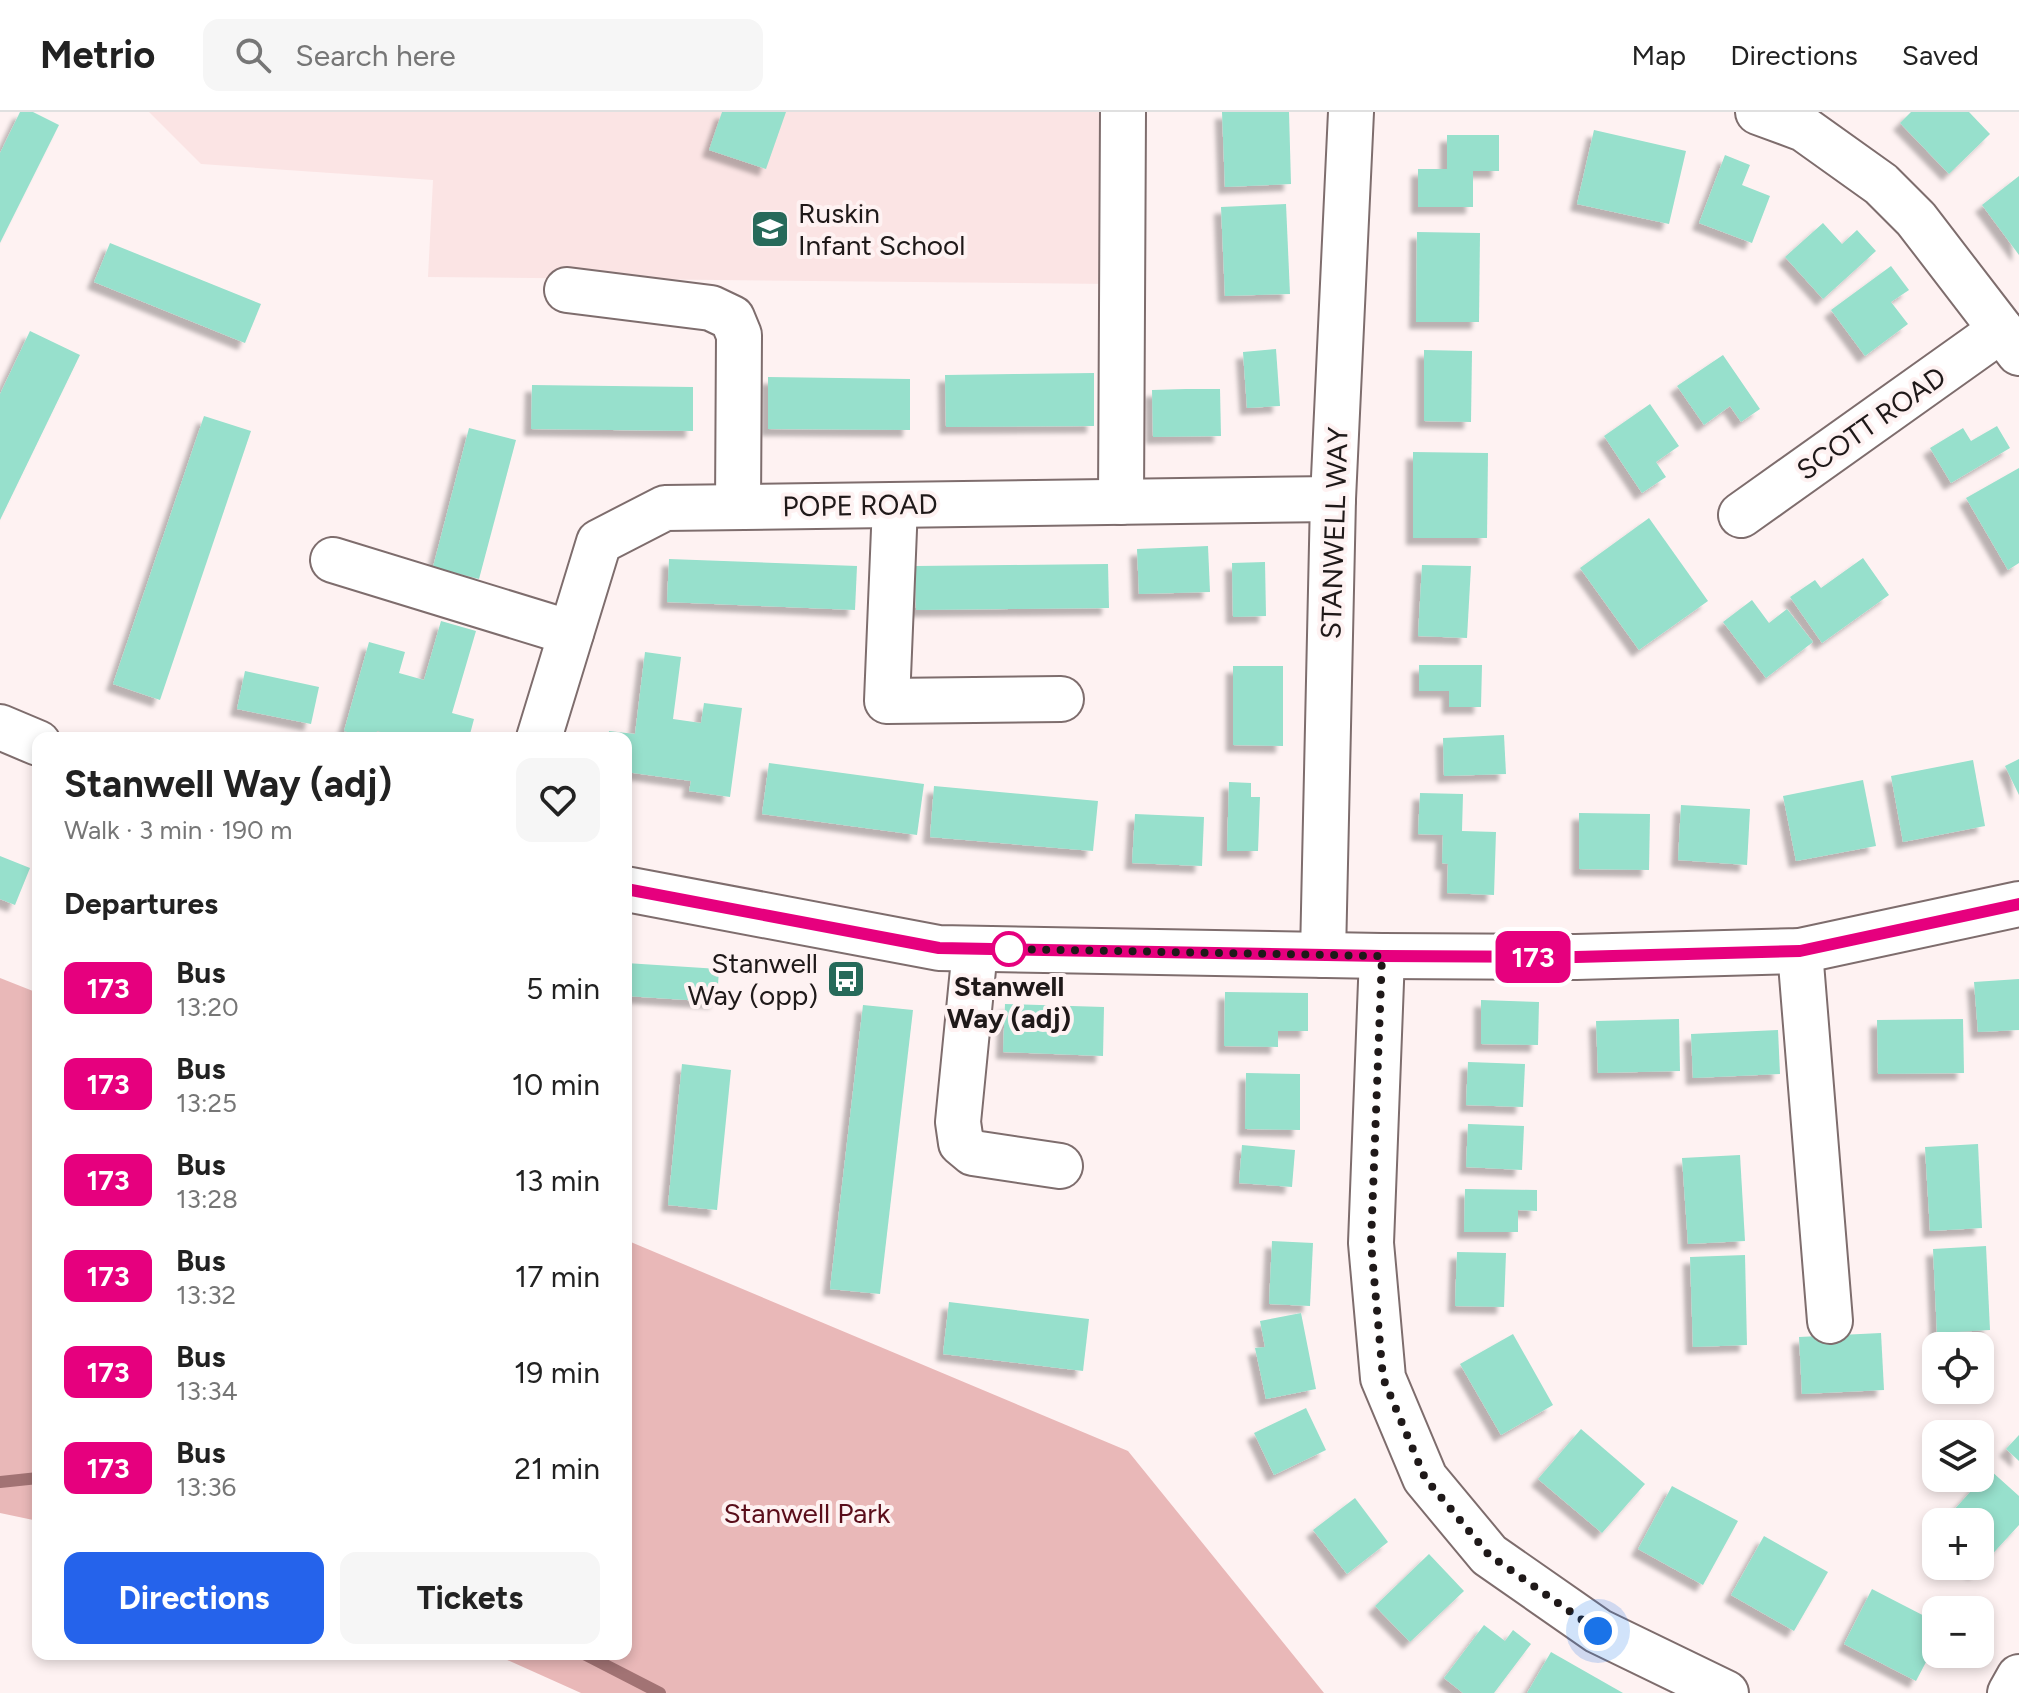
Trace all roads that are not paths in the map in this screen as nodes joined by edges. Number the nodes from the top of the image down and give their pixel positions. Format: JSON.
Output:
{"nodes":[{"id":1,"x":1123,"y":112,"type":"edge"},
{"id":2,"x":1351,"y":112,"type":"edge"},
{"id":3,"x":1758,"y":112,"type":"edge"},
{"id":4,"x":567,"y":290,"type":"dead end"},
{"id":5,"x":2010,"y":342,"type":"edge"},
{"id":6,"x":1333,"y":499,"type":"junction"},
{"id":7,"x":1121,"y":502,"type":"junction"},
{"id":8,"x":895,"y":505,"type":"junction"},
{"id":9,"x":738,"y":507,"type":"junction"},
{"id":10,"x":1741,"y":515,"type":"dead end"},
{"id":11,"x":333,"y":560,"type":"dead end"},
{"id":12,"x":571,"y":633,"type":"junction"},
{"id":13,"x":1061,"y":699,"type":"dead end"},
{"id":14,"x":0,"y":727,"type":"edge"},
{"id":15,"x":541,"y":732,"type":"edge"},
{"id":16,"x":32,"y":740,"type":"edge"},
{"id":17,"x":632,"y":890,"type":"edge"},
{"id":18,"x":2019,"y":904,"type":"edge"},
{"id":19,"x":975,"y":949,"type":"junction"},
{"id":20,"x":1800,"y":951,"type":"junction"},
{"id":21,"x":1323,"y":955,"type":"junction"},
{"id":22,"x":1382,"y":956,"type":"junction"},
{"id":23,"x":1060,"y":1166,"type":"dead end"},
{"id":24,"x":1830,"y":1321,"type":"dead end"},
{"id":25,"x":2019,"y":1677,"type":"edge"},
{"id":26,"x":1726,"y":1693,"type":"edge"},
{"id":27,"x":2010,"y":1693,"type":"edge"}],
"edges":[{"from":1,"to":7,"type":"street"},
{"from":2,"to":6,"type":"street","name":"STANWELL WAY"},
{"from":3,"to":5,"type":"street","name":"SCOTT ROAD"},
{"from":4,"to":9,"type":"street"},
{"from":5,"to":10,"type":"street","name":"SCOTT ROAD"},
{"from":6,"to":7,"type":"street","name":"POPE ROAD"},
{"from":6,"to":21,"type":"street","name":"STANWELL WAY"},
{"from":7,"to":8,"type":"street","name":"POPE ROAD"},
{"from":8,"to":9,"type":"street","name":"POPE ROAD"},
{"from":8,"to":13,"type":"street"},
{"from":9,"to":12,"type":"street","name":"POPE ROAD"},
{"from":11,"to":12,"type":"street"},
{"from":12,"to":15,"type":"street","name":"POPE ROAD"},
{"from":14,"to":16,"type":"street"},
{"from":17,"to":19,"type":"street"},
{"from":18,"to":20,"type":"street"},
{"from":19,"to":21,"type":"street"},
{"from":19,"to":23,"type":"street"},
{"from":20,"to":22,"type":"street"},
{"from":20,"to":24,"type":"street"},
{"from":21,"to":22,"type":"street"},
{"from":22,"to":26,"type":"street"},
{"from":25,"to":27,"type":"street"}]}
